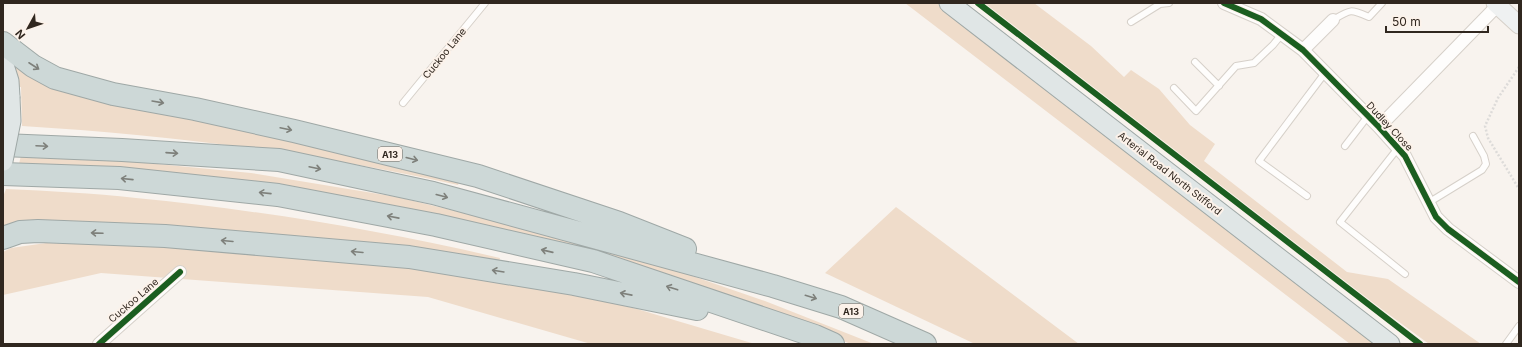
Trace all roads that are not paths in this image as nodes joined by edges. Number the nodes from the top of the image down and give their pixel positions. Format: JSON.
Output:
{"nodes":[{"id":1,"x":485,"y":3,"type":"edge"},
{"id":2,"x":949,"y":3,"type":"edge"},
{"id":3,"x":1169,"y":3,"type":"edge"},
{"id":4,"x":1224,"y":3,"type":"edge"},
{"id":5,"x":1382,"y":3,"type":"edge"},
{"id":6,"x":1160,"y":4,"type":"edge"},
{"id":7,"x":1496,"y":4,"type":"edge"},
{"id":8,"x":1333,"y":20,"type":"joint"},
{"id":9,"x":1131,"y":22,"type":"dead end"},
{"id":10,"x":1519,"y":25,"type":"edge"},
{"id":11,"x":1282,"y":34,"type":"junction"},
{"id":12,"x":3,"y":43,"type":"edge"},
{"id":13,"x":1303,"y":50,"type":"junction"},
{"id":14,"x":3,"y":62,"type":"edge"},
{"id":15,"x":1195,"y":62,"type":"dead end"},
{"id":16,"x":1325,"y":73,"type":"junction"},
{"id":17,"x":1218,"y":86,"type":"junction"},
{"id":18,"x":1174,"y":88,"type":"dead end"},
{"id":19,"x":403,"y":103,"type":"dead end"},
{"id":20,"x":1368,"y":116,"type":"junction"},
{"id":21,"x":1379,"y":127,"type":"junction"},
{"id":22,"x":1473,"y":136,"type":"dead end"},
{"id":23,"x":3,"y":145,"type":"edge"},
{"id":24,"x":1345,"y":146,"type":"dead end"},
{"id":25,"x":1398,"y":148,"type":"junction"},
{"id":26,"x":3,"y":162,"type":"edge"},
{"id":27,"x":3,"y":174,"type":"edge"},
{"id":28,"x":1307,"y":196,"type":"dead end"},
{"id":29,"x":1428,"y":203,"type":"junction"},
{"id":30,"x":3,"y":238,"type":"edge"},
{"id":31,"x":180,"y":272,"type":"dead end"},
{"id":32,"x":1405,"y":274,"type":"dead end"},
{"id":33,"x":1519,"y":282,"type":"edge"},
{"id":34,"x":773,"y":286,"type":"junction"},
{"id":35,"x":1519,"y":326,"type":"edge"},
{"id":36,"x":824,"y":340,"type":"edge"},
{"id":37,"x":99,"y":344,"type":"edge"},
{"id":38,"x":925,"y":344,"type":"edge"},
{"id":39,"x":1390,"y":344,"type":"edge"},
{"id":40,"x":1506,"y":344,"type":"edge"}],
"edges":[{"from":1,"to":19,"type":"lane","name":"Cuckoo Lane"},
{"from":2,"to":39,"type":"main road","name":"Arterial Road North Stifford"},
{"from":3,"to":6,"type":"lane"},
{"from":4,"to":11,"type":"street","name":"Dudley Close"},
{"from":5,"to":8,"type":"lane"},
{"from":6,"to":9,"type":"lane"},
{"from":7,"to":10,"type":"street"},
{"from":7,"to":21,"type":"street","name":"Dudley Close"},
{"from":8,"to":13,"type":"street"},
{"from":11,"to":13,"type":"street","name":"Dudley Close"},
{"from":11,"to":17,"type":"lane"},
{"from":12,"to":34,"type":"highway","number":"A13","one_way":true},
{"from":13,"to":16,"type":"street","name":"Dudley Close"},
{"from":14,"to":26,"type":"main road","bridge":true},
{"from":15,"to":17,"type":"lane"},
{"from":16,"to":20,"type":"street","name":"Dudley Close"},
{"from":16,"to":28,"type":"lane"},
{"from":17,"to":18,"type":"lane"},
{"from":20,"to":21,"type":"street","name":"Dudley Close"},
{"from":20,"to":24,"type":"lane","name":"Dudley Close"},
{"from":21,"to":25,"type":"street","name":"Dudley Close"},
{"from":22,"to":29,"type":"lane"},
{"from":23,"to":34,"type":"highway","number":"A13","one_way":true},
{"from":25,"to":29,"type":"street","name":"Dudley Close"},
{"from":25,"to":32,"type":"lane","name":"Dudley Close"},
{"from":36,"to":27,"type":"highway","one_way":true},
{"from":29,"to":33,"type":"street","name":"Dudley Close"},
{"from":36,"to":30,"type":"highway","one_way":true},
{"from":31,"to":37,"type":"street","name":"Cuckoo Lane"},
{"from":34,"to":38,"type":"highway","number":"A13","one_way":true},
{"from":35,"to":40,"type":"lane"}]}
